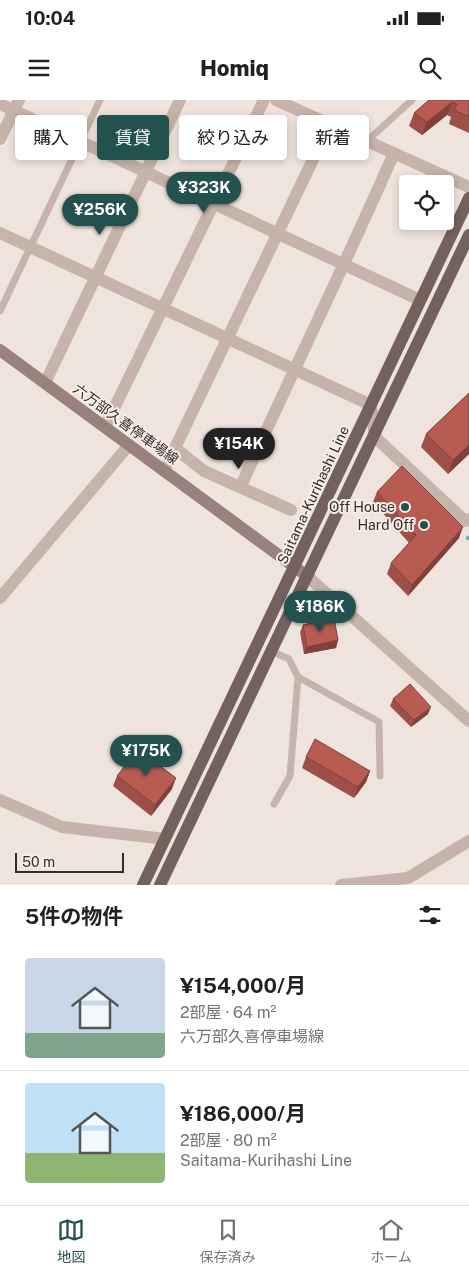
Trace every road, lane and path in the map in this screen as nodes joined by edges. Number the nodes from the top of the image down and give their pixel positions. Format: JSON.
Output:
{"nodes":[{"id":1,"x":100,"y":100,"type":"edge"},
{"id":2,"x":180,"y":100,"type":"edge"},
{"id":3,"x":264,"y":100,"type":"edge"},
{"id":4,"x":276,"y":100,"type":"edge"},
{"id":5,"x":412,"y":100,"type":"edge"},
{"id":6,"x":0,"y":104,"type":"edge"},
{"id":7,"x":17,"y":105,"type":"edge"},
{"id":8,"x":34,"y":115,"type":"edge"},
{"id":9,"x":310,"y":115,"type":"edge"},
{"id":10,"x":87,"y":127,"type":"edge"},
{"id":11,"x":369,"y":138,"type":"edge"},
{"id":12,"x":0,"y":139,"type":"edge"},
{"id":13,"x":369,"y":142,"type":"edge"},
{"id":14,"x":87,"y":144,"type":"edge"},
{"id":15,"x":394,"y":154,"type":"junction"},
{"id":16,"x":71,"y":160,"type":"edge"},
{"id":17,"x":313,"y":160,"type":"edge"},
{"id":18,"x":146,"y":172,"type":"junction"},
{"id":19,"x":469,"y":187,"type":"edge"},
{"id":20,"x":469,"y":198,"type":"edge"},
{"id":21,"x":214,"y":203,"type":"junction"},
{"id":22,"x":0,"y":233,"type":"edge"},
{"id":23,"x":278,"y":233,"type":"junction"},
{"id":24,"x":469,"y":235,"type":"edge"},
{"id":25,"x":29,"y":247,"type":"junction"},
{"id":26,"x":345,"y":265,"type":"junction"},
{"id":27,"x":95,"y":278,"type":"junction"},
{"id":28,"x":420,"y":300,"type":"junction"},
{"id":29,"x":162,"y":310,"type":"junction"},
{"id":30,"x":0,"y":311,"type":"edge"},
{"id":31,"x":227,"y":339,"type":"junction"},
{"id":32,"x":0,"y":350,"type":"edge"},
{"id":33,"x":294,"y":369,"type":"junction"},
{"id":34,"x":45,"y":383,"type":"junction"},
{"id":35,"x":372,"y":404,"type":"junction"},
{"id":36,"x":105,"y":427,"type":"junction"},
{"id":37,"x":375,"y":437,"type":"junction"},
{"id":38,"x":129,"y":445,"type":"junction"},
{"id":39,"x":175,"y":448,"type":"junction"},
{"id":40,"x":164,"y":471,"type":"junction"},
{"id":41,"x":240,"y":486,"type":"junction"},
{"id":42,"x":291,"y":510,"type":"dead end"},
{"id":43,"x":469,"y":519,"type":"edge"},
{"id":44,"x":295,"y":567,"type":"junction"},
{"id":45,"x":306,"y":576,"type":"junction"},
{"id":46,"x":0,"y":598,"type":"edge"},
{"id":47,"x":271,"y":651,"type":"junction"},
{"id":48,"x":298,"y":677,"type":"junction"},
{"id":49,"x":469,"y":721,"type":"edge"},
{"id":50,"x":380,"y":776,"type":"dead end"},
{"id":51,"x":0,"y":800,"type":"edge"},
{"id":52,"x":274,"y":804,"type":"dead end"},
{"id":53,"x":165,"y":839,"type":"junction"},
{"id":54,"x":469,"y":841,"type":"edge"},
{"id":55,"x":143,"y":885,"type":"edge"},
{"id":56,"x":160,"y":885,"type":"edge"},
{"id":57,"x":341,"y":885,"type":"edge"}],
"edges":[{"from":1,"to":10,"type":"lane"},
{"from":2,"to":18,"type":"street"},
{"from":3,"to":21,"type":"street"},
{"from":4,"to":9,"type":"street"},
{"from":5,"to":11,"type":"lane"},
{"from":6,"to":7,"type":"street"},
{"from":7,"to":8,"type":"street"},
{"from":7,"to":12,"type":"street"},
{"from":13,"to":15,"type":"street"},
{"from":14,"to":18,"type":"street"},
{"from":15,"to":19,"type":"street"},
{"from":15,"to":26,"type":"street"},
{"from":16,"to":25,"type":"lane"},
{"from":17,"to":23,"type":"street"},
{"from":18,"to":21,"type":"street"},
{"from":18,"to":27,"type":"street"},
{"from":20,"to":28,"type":"main road","name":"Saitama-Kurihashi Line"},
{"from":21,"to":23,"type":"street"},
{"from":21,"to":29,"type":"street"},
{"from":22,"to":25,"type":"street"},
{"from":23,"to":26,"type":"street"},
{"from":23,"to":31,"type":"street"},
{"from":24,"to":37,"type":"main road","name":"Saitama-Kurihashi Line"},
{"from":25,"to":27,"type":"street"},
{"from":25,"to":30,"type":"lane"},
{"from":26,"to":28,"type":"street"},
{"from":26,"to":33,"type":"street"},
{"from":27,"to":29,"type":"street"},
{"from":27,"to":34,"type":"street"},
{"from":28,"to":35,"type":"main road","name":"Saitama-Kurihashi Line"},
{"from":29,"to":31,"type":"street"},
{"from":29,"to":36,"type":"street"},
{"from":31,"to":33,"type":"street"},
{"from":31,"to":39,"type":"street"},
{"from":32,"to":34,"type":"main road","name":"六万部久喜停車場線"},
{"from":33,"to":35,"type":"street"},
{"from":33,"to":41,"type":"street"},
{"from":34,"to":36,"type":"main road","name":"六万部久喜停車場線"},
{"from":35,"to":37,"type":"street"},
{"from":35,"to":44,"type":"main road","name":"Saitama-Kurihashi Line"},
{"from":36,"to":38,"type":"main road","name":"六万部久喜停車場線"},
{"from":37,"to":43,"type":"street"},
{"from":37,"to":45,"type":"main road","name":"Saitama-Kurihashi Line"},
{"from":38,"to":40,"type":"main road","name":"六万部久喜停車場線"},
{"from":38,"to":46,"type":"street"},
{"from":39,"to":40,"type":"street"},
{"from":39,"to":41,"type":"street"},
{"from":40,"to":44,"type":"main road","name":"六万部久喜停車場線"},
{"from":41,"to":42,"type":"street"},
{"from":44,"to":45,"type":"main road","name":"六万部久喜停車場線"},
{"from":44,"to":53,"type":"main road","name":"Saitama-Kurihashi Line"},
{"from":45,"to":47,"type":"main road","name":"Saitama-Kurihashi Line"},
{"from":45,"to":49,"type":"street"},
{"from":47,"to":48,"type":"lane"},
{"from":47,"to":56,"type":"main road","name":"Saitama-Kurihashi Line"},
{"from":48,"to":50,"type":"lane"},
{"from":48,"to":52,"type":"lane"},
{"from":51,"to":53,"type":"street"},
{"from":53,"to":55,"type":"main road","name":"Saitama-Kurihashi Line"},
{"from":54,"to":57,"type":"street"}]}
